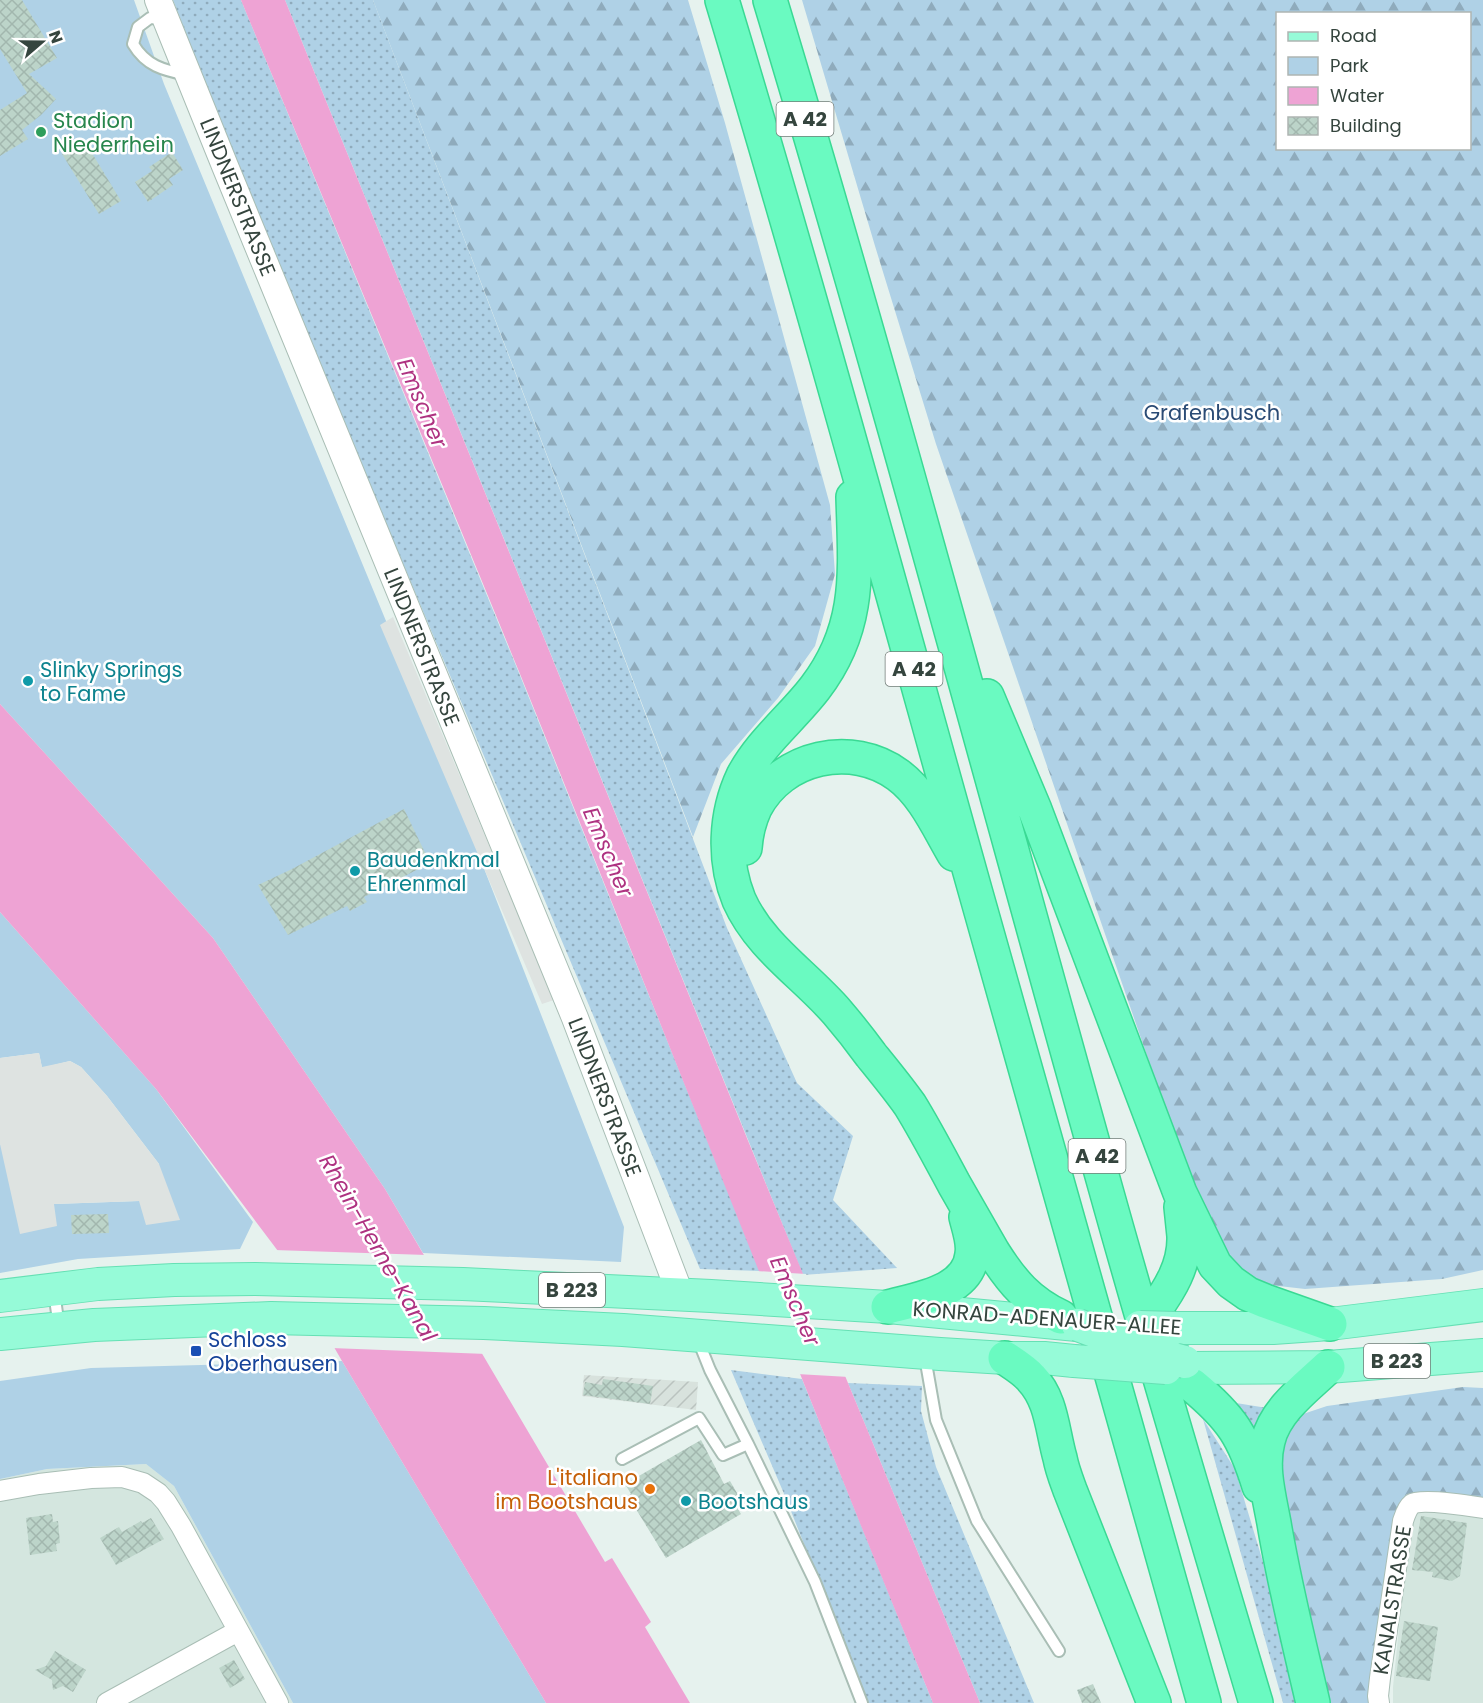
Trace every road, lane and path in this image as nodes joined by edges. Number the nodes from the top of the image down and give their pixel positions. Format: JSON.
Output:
{"nodes":[{"id":1,"x":722,"y":0,"type":"edge"},
{"id":2,"x":770,"y":0,"type":"edge"},
{"id":3,"x":162,"y":10,"type":"edge"},
{"id":4,"x":189,"y":75,"type":"junction"},
{"id":5,"x":852,"y":450,"type":"junction"},
{"id":6,"x":945,"y":607,"type":"junction"},
{"id":7,"x":975,"y":889,"type":"junction"},
{"id":8,"x":954,"y":1184,"type":"junction"},
{"id":9,"x":1180,"y":1193,"type":"junction"},
{"id":10,"x":1483,"y":1283,"type":"edge"},
{"id":11,"x":53,"y":1289,"type":"junction"},
{"id":12,"x":0,"y":1296,"type":"edge"},
{"id":13,"x":696,"y":1296,"type":"junction"},
{"id":14,"x":888,"y":1307,"type":"junction"},
{"id":15,"x":1470,"y":1307,"type":"edge"},
{"id":16,"x":1330,"y":1324,"type":"junction"},
{"id":17,"x":59,"y":1327,"type":"junction"},
{"id":18,"x":1097,"y":1328,"type":"junction"},
{"id":19,"x":0,"y":1334,"type":"edge"},
{"id":20,"x":710,"y":1336,"type":"junction"},
{"id":21,"x":924,"y":1353,"type":"junction"},
{"id":22,"x":1005,"y":1358,"type":"junction"},
{"id":23,"x":1477,"y":1358,"type":"edge"},
{"id":24,"x":1328,"y":1367,"type":"junction"},
{"id":25,"x":1195,"y":1375,"type":"junction"},
{"id":26,"x":748,"y":1444,"type":"junction"},
{"id":27,"x":622,"y":1459,"type":"dead end"},
{"id":28,"x":0,"y":1491,"type":"edge"},
{"id":29,"x":1483,"y":1508,"type":"edge"},
{"id":30,"x":1280,"y":1560,"type":"junction"},
{"id":31,"x":238,"y":1631,"type":"junction"},
{"id":32,"x":1059,"y":1651,"type":"dead end"},
{"id":33,"x":108,"y":1703,"type":"edge"},
{"id":34,"x":278,"y":1703,"type":"edge"},
{"id":35,"x":862,"y":1703,"type":"edge"},
{"id":36,"x":1154,"y":1703,"type":"edge"},
{"id":37,"x":1204,"y":1703,"type":"edge"},
{"id":38,"x":1256,"y":1703,"type":"edge"},
{"id":39,"x":1312,"y":1703,"type":"edge"},
{"id":40,"x":1379,"y":1703,"type":"edge"}],
"edges":[{"from":1,"to":5,"type":"highway","number":"A 42"},
{"from":2,"to":6,"type":"highway","number":"A 42"},
{"from":3,"to":4,"type":"street","name":"LINDNERSTRASSE"},
{"from":3,"to":4,"type":"lane"},
{"from":4,"to":13,"type":"street","name":"LINDNERSTRASSE"},
{"from":5,"to":7,"type":"highway","number":"A 42"},
{"from":5,"to":8,"type":"highway"},
{"from":6,"to":9,"type":"highway"},
{"from":6,"to":38,"type":"highway","number":"A 42"},
{"from":7,"to":18,"type":"highway"},
{"from":7,"to":37,"type":"highway","number":"A 42"},
{"from":8,"to":14,"type":"highway"},
{"from":8,"to":18,"type":"highway"},
{"from":9,"to":16,"type":"highway"},
{"from":9,"to":18,"type":"highway"},
{"from":10,"to":15,"type":"main road"},
{"from":11,"to":12,"type":"main road","name":"KONRAD-ADENAUER-ALLEE","number":"B 223"},
{"from":11,"to":13,"type":"main road","name":"KONRAD-ADENAUER-ALLEE","number":"B 223"},
{"from":11,"to":17,"type":"lane"},
{"from":13,"to":14,"type":"main road","name":"KONRAD-ADENAUER-ALLEE","number":"B 223"},
{"from":13,"to":20,"type":"main road"},
{"from":14,"to":18,"type":"main road","name":"KONRAD-ADENAUER-ALLEE","number":"B 223"},
{"from":15,"to":16,"type":"main road","name":"KONRAD-ADENAUER-ALLEE","number":"B 223"},
{"from":16,"to":18,"type":"main road","name":"KONRAD-ADENAUER-ALLEE","number":"B 223"},
{"from":17,"to":19,"type":"main road","name":"KONRAD-ADENAUER-ALLEE","number":"B 223"},
{"from":17,"to":20,"type":"main road","name":"KONRAD-ADENAUER-ALLEE","number":"B 223"},
{"from":18,"to":22,"type":"main road","name":"KONRAD-ADENAUER-ALLEE","number":"B 223"},
{"from":18,"to":25,"type":"main road","bridge":true},
{"from":18,"to":25,"type":"main road","name":"KONRAD-ADENAUER-ALLEE","number":"B 223","bridge":true},
{"from":20,"to":21,"type":"main road","name":"KONRAD-ADENAUER-ALLEE","number":"B 223"},
{"from":20,"to":26,"type":"lane"},
{"from":21,"to":22,"type":"main road","name":"KONRAD-ADENAUER-ALLEE","number":"B 223"},
{"from":21,"to":32,"type":"lane"},
{"from":22,"to":36,"type":"highway"},
{"from":23,"to":24,"type":"main road","name":"KONRAD-ADENAUER-ALLEE","number":"B 223"},
{"from":24,"to":25,"type":"main road","name":"KONRAD-ADENAUER-ALLEE","number":"B 223"},
{"from":24,"to":30,"type":"highway"},
{"from":25,"to":30,"type":"highway"},
{"from":26,"to":27,"type":"lane"},
{"from":26,"to":35,"type":"lane"},
{"from":28,"to":31,"type":"street"},
{"from":29,"to":40,"type":"street","name":"KANALSTRASSE"},
{"from":30,"to":39,"type":"highway"},
{"from":31,"to":33,"type":"street"},
{"from":31,"to":34,"type":"street"}]}
